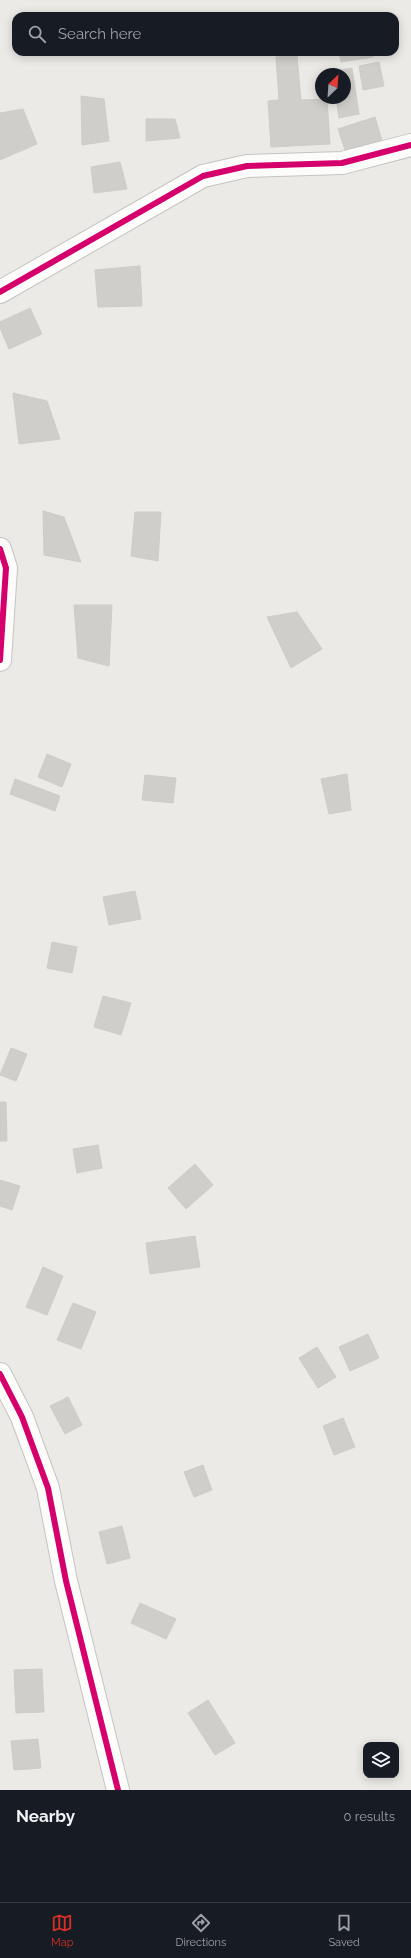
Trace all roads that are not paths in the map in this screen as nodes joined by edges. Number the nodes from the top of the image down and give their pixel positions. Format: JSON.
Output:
{"nodes":[{"id":1,"x":411,"y":145,"type":"edge"},
{"id":2,"x":0,"y":292,"type":"edge"},
{"id":3,"x":0,"y":549,"type":"edge"},
{"id":4,"x":0,"y":660,"type":"edge"},
{"id":5,"x":0,"y":1374,"type":"edge"},
{"id":6,"x":118,"y":1790,"type":"edge"}],
"edges":[{"from":1,"to":2,"type":"street"},
{"from":3,"to":4,"type":"street"},
{"from":5,"to":6,"type":"street"}]}
